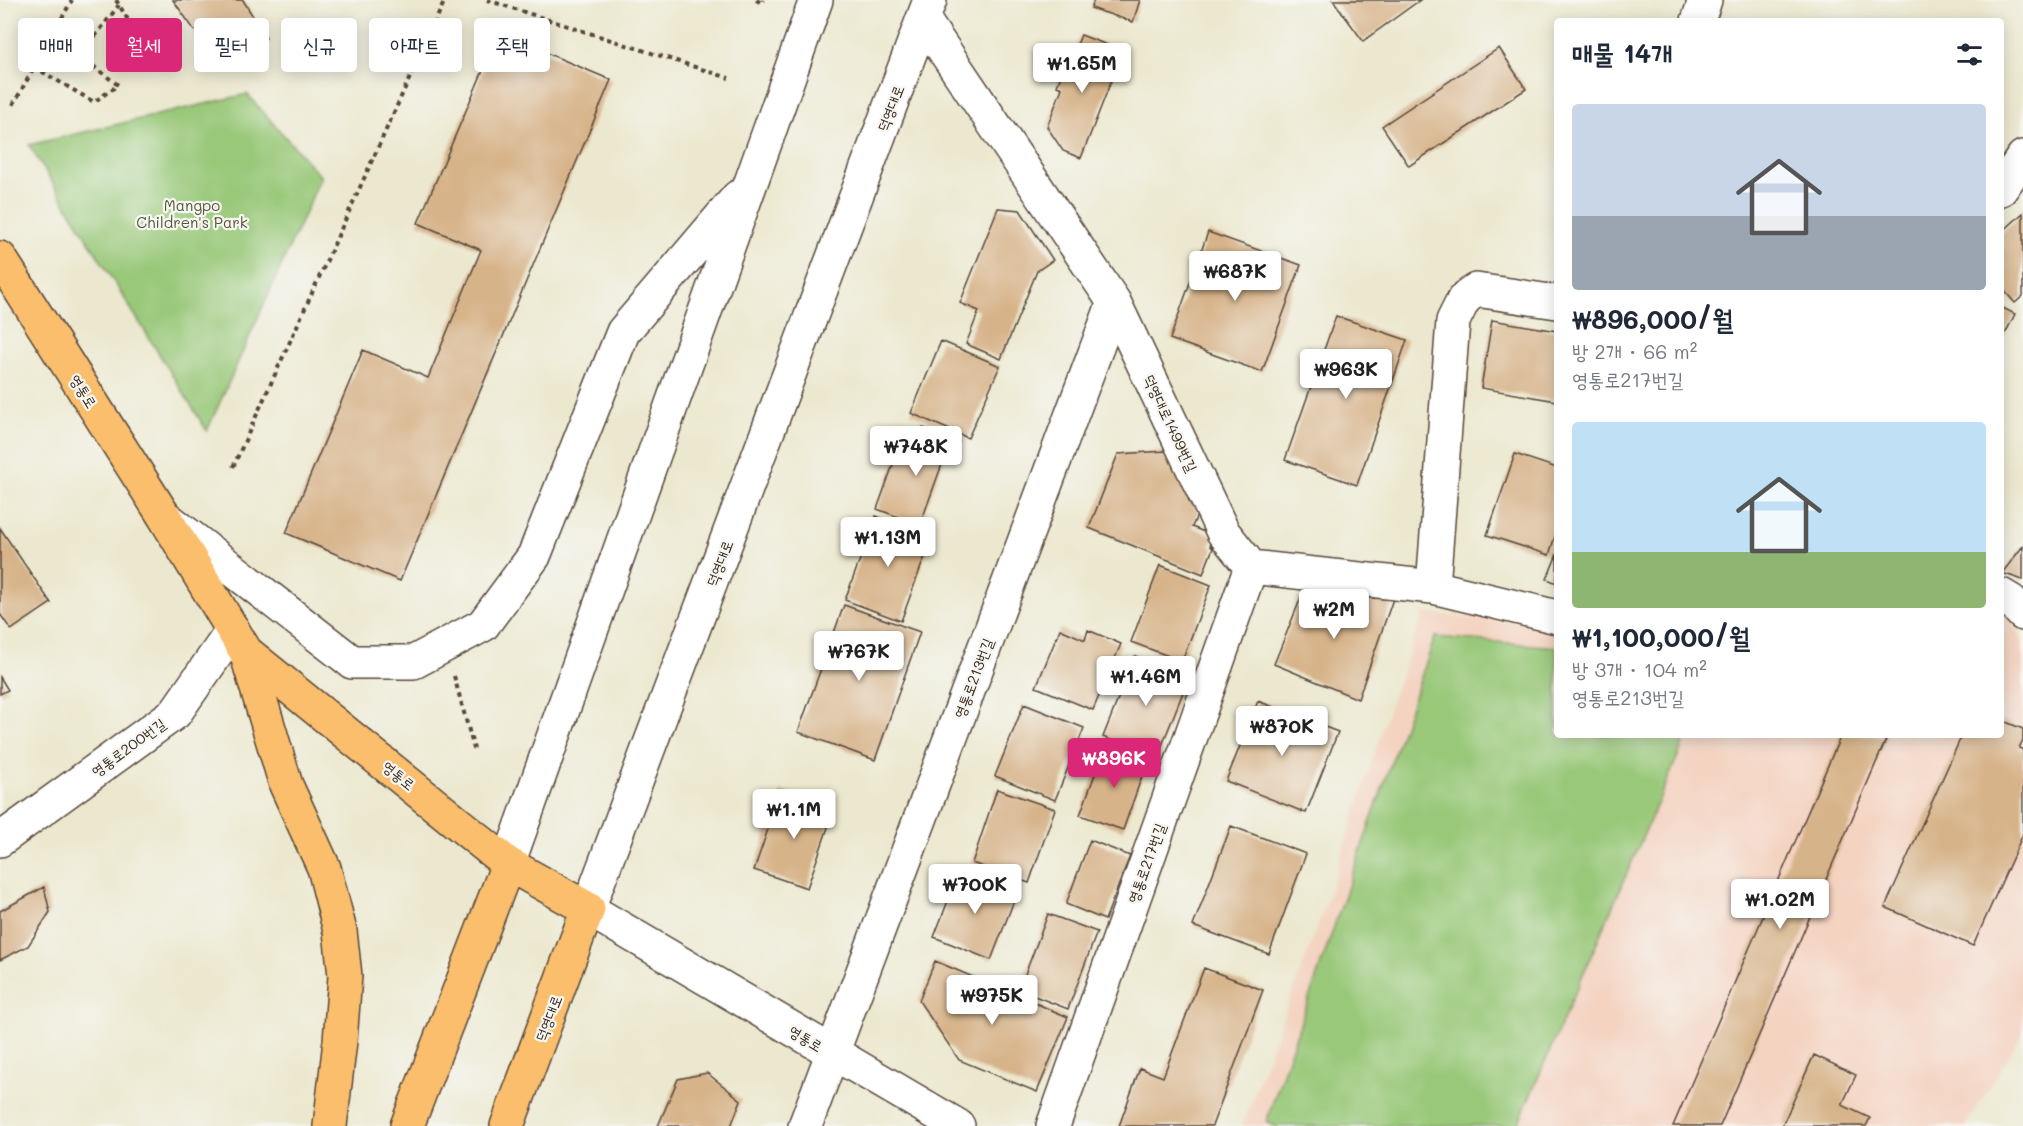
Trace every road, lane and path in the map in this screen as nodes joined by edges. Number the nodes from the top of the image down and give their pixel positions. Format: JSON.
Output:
{"nodes":[{"id":1,"x":72,"y":0,"type":"edge"},
{"id":2,"x":445,"y":0,"type":"edge"},
{"id":3,"x":487,"y":0,"type":"edge"},
{"id":4,"x":756,"y":0,"type":"edge"},
{"id":5,"x":763,"y":0,"type":"edge"},
{"id":6,"x":816,"y":0,"type":"edge"},
{"id":7,"x":1705,"y":0,"type":"edge"},
{"id":8,"x":118,"y":2,"type":"edge"},
{"id":9,"x":926,"y":9,"type":"edge"},
{"id":10,"x":62,"y":18,"type":"edge"},
{"id":11,"x":128,"y":18,"type":"edge"},
{"id":12,"x":1699,"y":18,"type":"edge"},
{"id":13,"x":94,"y":36,"type":"edge"},
{"id":14,"x":94,"y":67,"type":"edge"},
{"id":15,"x":31,"y":72,"type":"edge"},
{"id":16,"x":43,"y":72,"type":"edge"},
{"id":17,"x":729,"y":78,"type":"dead end"},
{"id":18,"x":13,"y":105,"type":"dead end"},
{"id":19,"x":2023,"y":157,"type":"edge"},
{"id":20,"x":751,"y":182,"type":"junction"},
{"id":21,"x":2004,"y":185,"type":"edge"},
{"id":22,"x":0,"y":258,"type":"edge"},
{"id":23,"x":1114,"y":302,"type":"junction"},
{"id":24,"x":1554,"y":302,"type":"edge"},
{"id":25,"x":233,"y":467,"type":"dead end"},
{"id":26,"x":164,"y":516,"type":"junction"},
{"id":27,"x":1251,"y":567,"type":"junction"},
{"id":28,"x":1433,"y":587,"type":"junction"},
{"id":29,"x":2004,"y":597,"type":"edge"},
{"id":30,"x":2023,"y":614,"type":"edge"},
{"id":31,"x":1554,"y":616,"type":"edge"},
{"id":32,"x":239,"y":641,"type":"junction"},
{"id":33,"x":453,"y":673,"type":"dead end"},
{"id":34,"x":474,"y":749,"type":"dead end"},
{"id":35,"x":0,"y":840,"type":"edge"},
{"id":36,"x":508,"y":864,"type":"junction"},
{"id":37,"x":588,"y":909,"type":"junction"},
{"id":38,"x":832,"y":1054,"type":"junction"},
{"id":39,"x":330,"y":1126,"type":"edge"},
{"id":40,"x":407,"y":1126,"type":"edge"},
{"id":41,"x":507,"y":1126,"type":"edge"},
{"id":42,"x":805,"y":1126,"type":"edge"},
{"id":43,"x":958,"y":1126,"type":"edge"},
{"id":44,"x":1053,"y":1126,"type":"edge"}],
"edges":[{"from":1,"to":10,"type":"path"},
{"from":2,"to":25,"type":"path"},
{"from":3,"to":17,"type":"path"},
{"from":4,"to":5,"type":"path"},
{"from":6,"to":20,"type":"street"},
{"from":7,"to":12,"type":"street"},
{"from":8,"to":11,"type":"path"},
{"from":8,"to":13,"type":"path"},
{"from":9,"to":23,"type":"street","name":"덕영대로1499번길"},
{"from":9,"to":37,"type":"street","name":"덕영대로"},
{"from":14,"to":16,"type":"path"},
{"from":15,"to":18,"type":"path"},
{"from":19,"to":21,"type":"street"},
{"from":20,"to":26,"type":"street"},
{"from":20,"to":36,"type":"street"},
{"from":22,"to":26,"type":"main road","name":"영통로"},
{"from":23,"to":27,"type":"street","name":"덕영대로1499번길"},
{"from":23,"to":38,"type":"street","name":"영통로213번길"},
{"from":24,"to":28,"type":"street"},
{"from":26,"to":32,"type":"main road","name":"영통로"},
{"from":27,"to":28,"type":"street"},
{"from":27,"to":44,"type":"street","name":"영통로217번길"},
{"from":28,"to":31,"type":"street"},
{"from":29,"to":30,"type":"street"},
{"from":32,"to":35,"type":"street","name":"영통로200번길"},
{"from":32,"to":36,"type":"main road","name":"영통로"},
{"from":32,"to":39,"type":"main road"},
{"from":33,"to":34,"type":"path"},
{"from":36,"to":37,"type":"main road","name":"영통로"},
{"from":36,"to":40,"type":"main road"},
{"from":37,"to":38,"type":"street","name":"영통로"},
{"from":37,"to":41,"type":"main road","name":"덕영대로"},
{"from":38,"to":42,"type":"street","name":"영통로213번길"},
{"from":38,"to":43,"type":"street","name":"영통로"}]}
